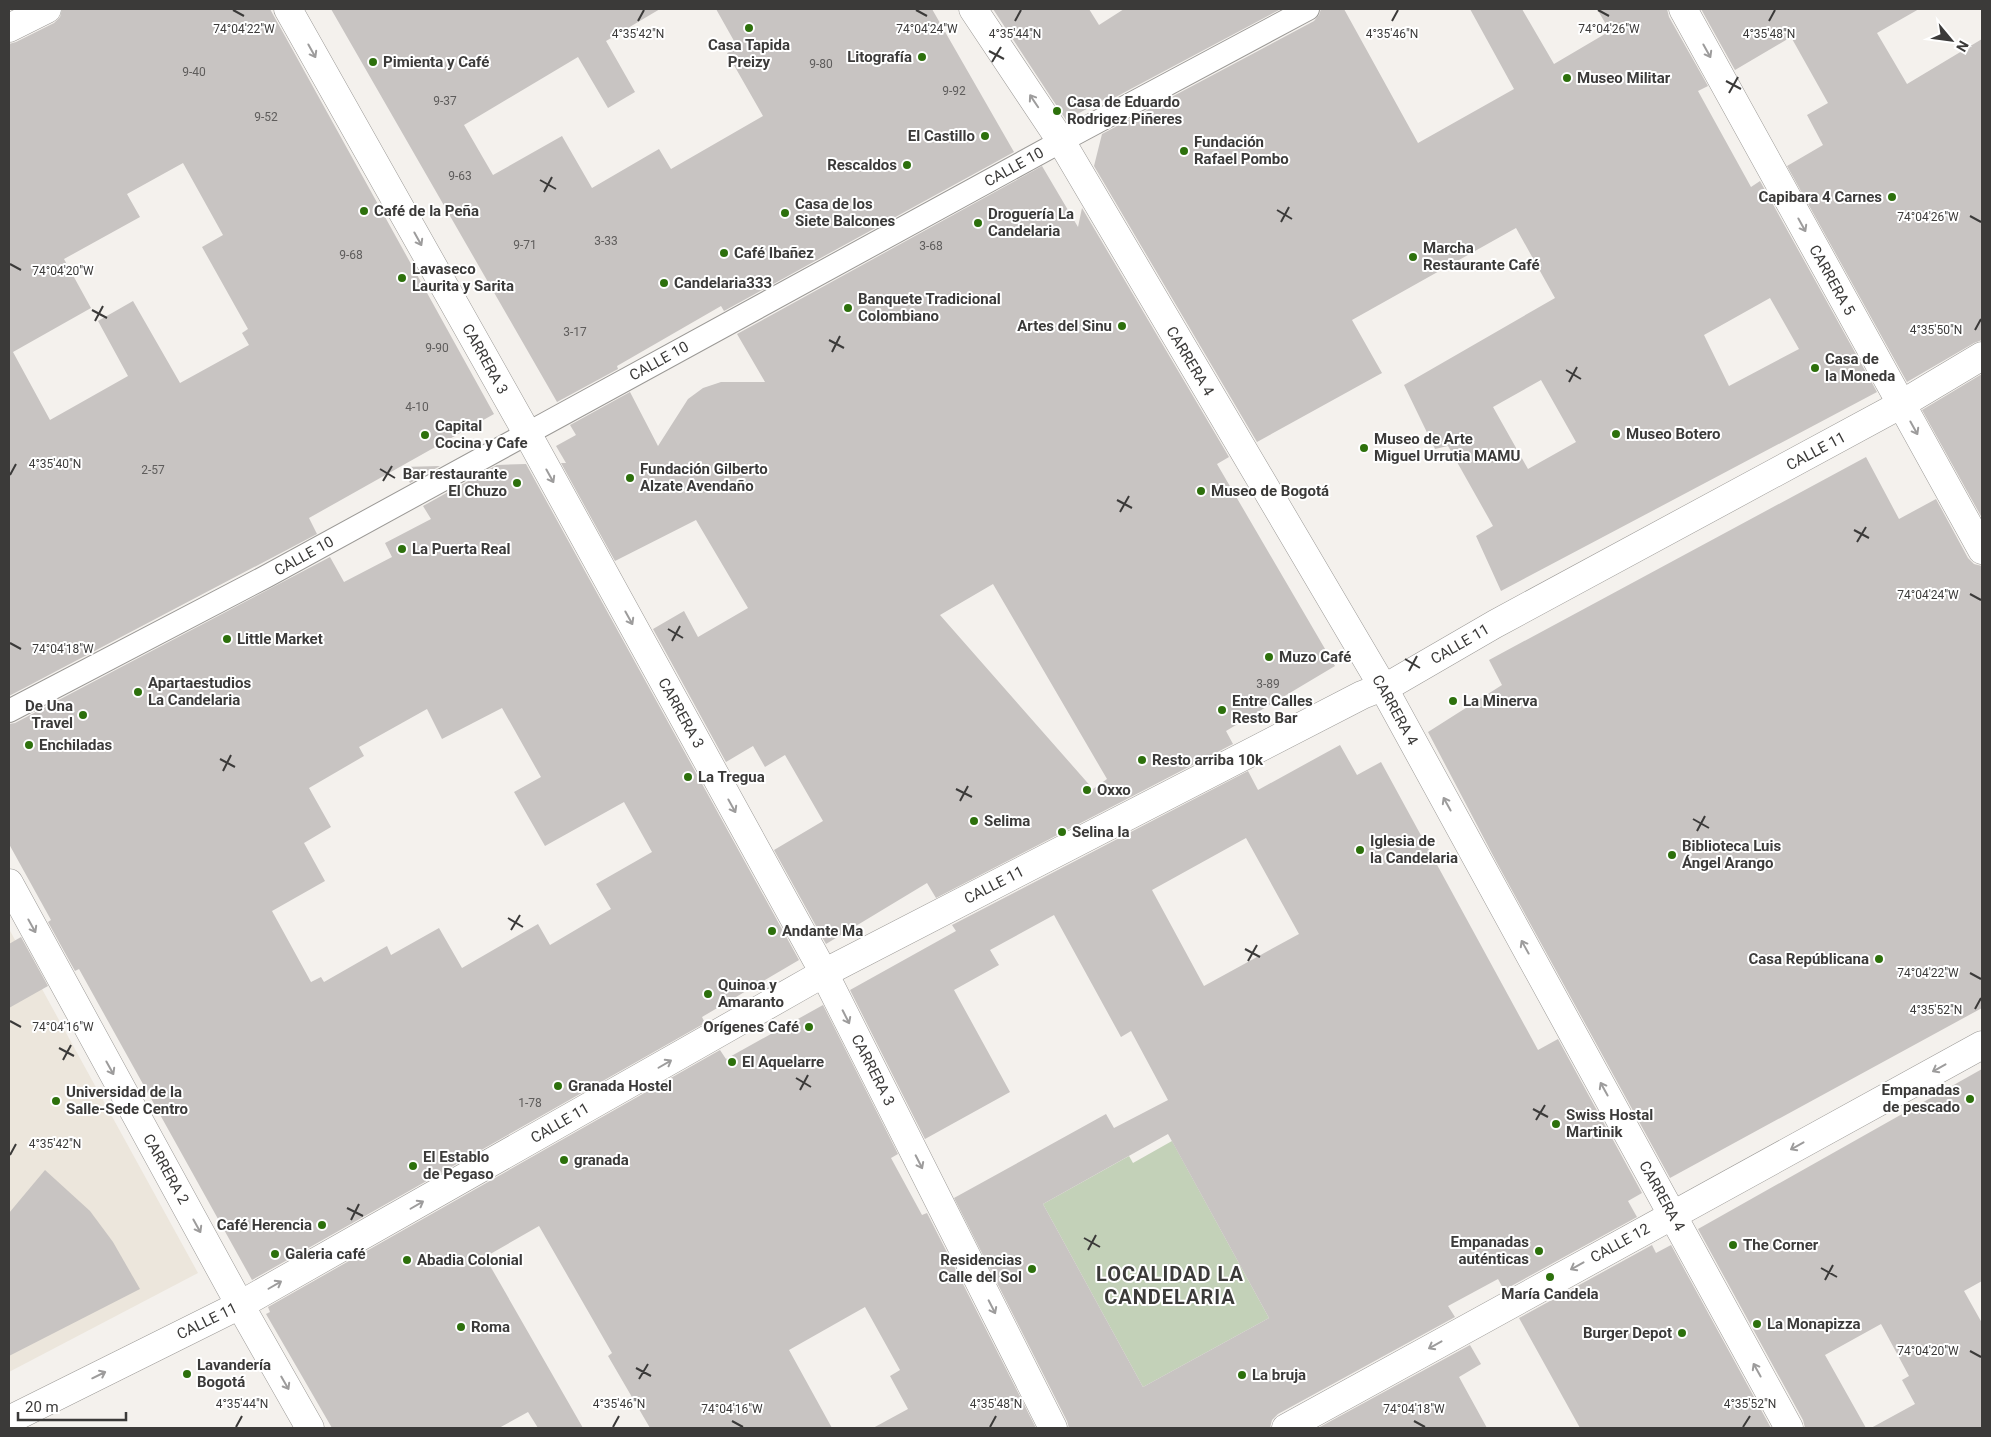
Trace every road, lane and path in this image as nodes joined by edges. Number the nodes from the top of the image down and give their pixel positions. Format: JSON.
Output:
{"nodes":[{"id":1,"x":47,"y":9,"type":"edge"},
{"id":2,"x":288,"y":9,"type":"edge"},
{"id":3,"x":973,"y":9,"type":"edge"},
{"id":4,"x":1308,"y":9,"type":"edge"},
{"id":5,"x":1683,"y":9,"type":"edge"},
{"id":6,"x":9,"y":28,"type":"edge"},
{"id":7,"x":1061,"y":141,"type":"junction"},
{"id":8,"x":1982,"y":356,"type":"edge"},
{"id":9,"x":1900,"y":405,"type":"junction"},
{"id":10,"x":527,"y":433,"type":"junction"},
{"id":11,"x":1982,"y":550,"type":"edge"},
{"id":12,"x":1382,"y":687,"type":"junction"},
{"id":13,"x":9,"y":711,"type":"edge"},
{"id":14,"x":9,"y":883,"type":"edge"},
{"id":15,"x":824,"y":973,"type":"junction"},
{"id":16,"x":1982,"y":1045,"type":"edge"},
{"id":17,"x":1672,"y":1214,"type":"junction"},
{"id":18,"x":240,"y":1305,"type":"junction"},
{"id":19,"x":9,"y":1420,"type":"edge"},
{"id":20,"x":310,"y":1428,"type":"edge"},
{"id":21,"x":1053,"y":1428,"type":"edge"},
{"id":22,"x":1286,"y":1428,"type":"edge"},
{"id":23,"x":1788,"y":1428,"type":"edge"}],
"edges":[{"from":1,"to":6,"type":"street"},
{"from":2,"to":10,"type":"street","name":"CARRERA 3","one_way":true},
{"from":7,"to":3,"type":"street","name":"CARRERA 4","one_way":true},
{"from":4,"to":7,"type":"street","name":"CALLE 10"},
{"from":5,"to":9,"type":"street","name":"CARRERA 5","one_way":true},
{"from":7,"to":10,"type":"street","name":"CALLE 10"},
{"from":7,"to":12,"type":"street","name":"CARRERA 4"},
{"from":8,"to":9,"type":"street","name":"CALLE 11"},
{"from":9,"to":11,"type":"street","name":"CARRERA 5","one_way":true},
{"from":9,"to":12,"type":"street","name":"CALLE 11"},
{"from":10,"to":13,"type":"street","name":"CALLE 10"},
{"from":10,"to":15,"type":"street","name":"CARRERA 3","one_way":true},
{"from":12,"to":15,"type":"street","name":"CALLE 11"},
{"from":17,"to":12,"type":"street","name":"CARRERA 4","one_way":true},
{"from":14,"to":18,"type":"street","name":"CARRERA 2","one_way":true},
{"from":18,"to":15,"type":"street","name":"CALLE 11","one_way":true},
{"from":15,"to":21,"type":"street","name":"CARRERA 3","one_way":true},
{"from":16,"to":17,"type":"street","name":"CALLE 12","one_way":true},
{"from":17,"to":22,"type":"street","name":"CALLE 12","one_way":true},
{"from":23,"to":17,"type":"street","name":"CARRERA 4","one_way":true},
{"from":19,"to":18,"type":"street","name":"CALLE 11","one_way":true},
{"from":18,"to":20,"type":"street","name":"CARRERA 2","one_way":true}]}
